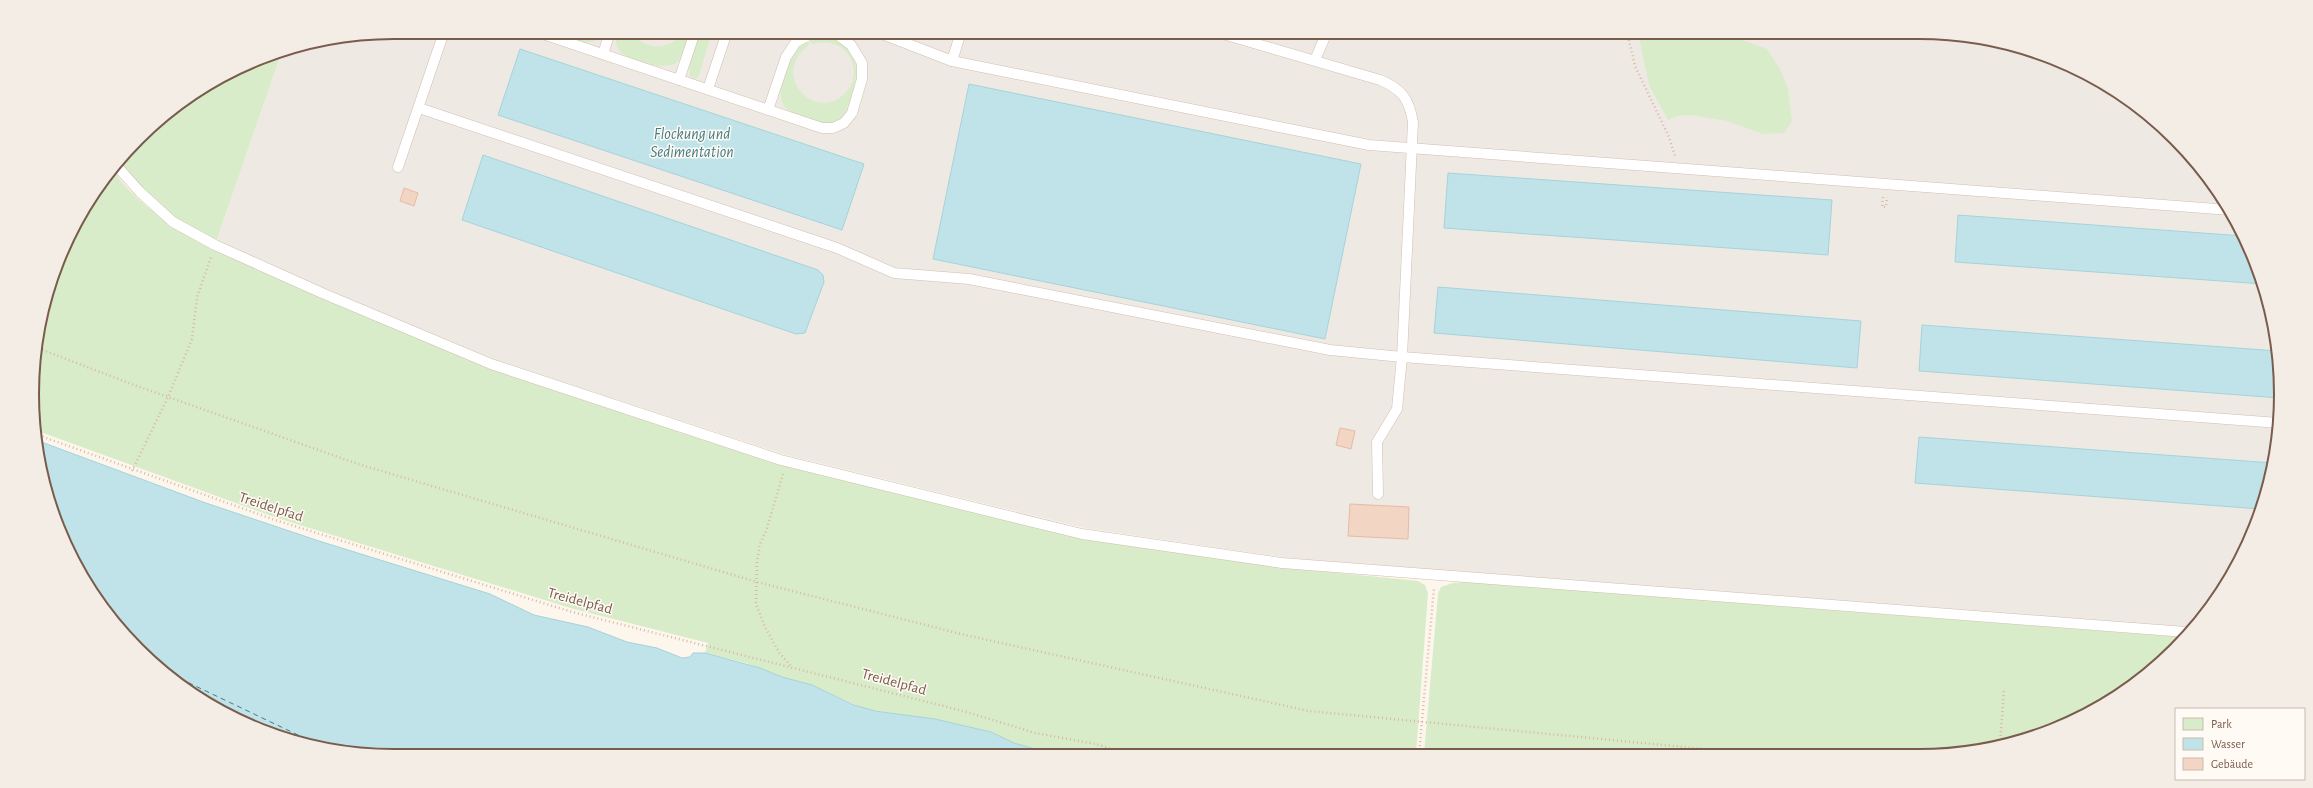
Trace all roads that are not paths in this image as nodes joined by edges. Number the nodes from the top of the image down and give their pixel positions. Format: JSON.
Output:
{"nodes":[{"id":1,"x":442,"y":39,"type":"edge"},
{"id":2,"x":558,"y":39,"type":"edge"},
{"id":3,"x":608,"y":39,"type":"edge"},
{"id":4,"x":693,"y":39,"type":"edge"},
{"id":5,"x":724,"y":39,"type":"edge"},
{"id":6,"x":802,"y":39,"type":"edge"},
{"id":7,"x":843,"y":39,"type":"edge"},
{"id":8,"x":895,"y":39,"type":"edge"},
{"id":9,"x":959,"y":39,"type":"edge"},
{"id":10,"x":1241,"y":39,"type":"edge"},
{"id":11,"x":1324,"y":39,"type":"edge"},
{"id":12,"x":603,"y":54,"type":"junction"},
{"id":13,"x":1315,"y":60,"type":"junction"},
{"id":14,"x":952,"y":61,"type":"junction"},
{"id":15,"x":679,"y":80,"type":"junction"},
{"id":16,"x":708,"y":89,"type":"junction"},
{"id":17,"x":419,"y":108,"type":"junction"},
{"id":18,"x":768,"y":110,"type":"junction"},
{"id":19,"x":1411,"y":149,"type":"junction"},
{"id":20,"x":398,"y":167,"type":"dead end"},
{"id":21,"x":119,"y":169,"type":"edge"},
{"id":22,"x":2221,"y":209,"type":"edge"},
{"id":23,"x":1402,"y":357,"type":"junction"},
{"id":24,"x":2273,"y":422,"type":"edge"},
{"id":25,"x":1378,"y":494,"type":"dead end"},
{"id":26,"x":2182,"y":632,"type":"edge"}],
"edges":[{"from":1,"to":17,"type":"lane"},
{"from":2,"to":12,"type":"lane"},
{"from":3,"to":12,"type":"lane"},
{"from":4,"to":15,"type":"lane"},
{"from":5,"to":16,"type":"lane"},
{"from":6,"to":18,"type":"lane"},
{"from":7,"to":18,"type":"lane"},
{"from":8,"to":14,"type":"lane"},
{"from":9,"to":14,"type":"lane"},
{"from":10,"to":13,"type":"lane"},
{"from":11,"to":13,"type":"lane"},
{"from":12,"to":15,"type":"lane"},
{"from":13,"to":19,"type":"lane"},
{"from":14,"to":19,"type":"lane"},
{"from":15,"to":16,"type":"lane"},
{"from":16,"to":18,"type":"lane"},
{"from":17,"to":20,"type":"lane"},
{"from":17,"to":23,"type":"lane"},
{"from":19,"to":22,"type":"lane"},
{"from":19,"to":23,"type":"lane"},
{"from":21,"to":26,"type":"lane"},
{"from":23,"to":24,"type":"lane"},
{"from":23,"to":25,"type":"lane"}]}
